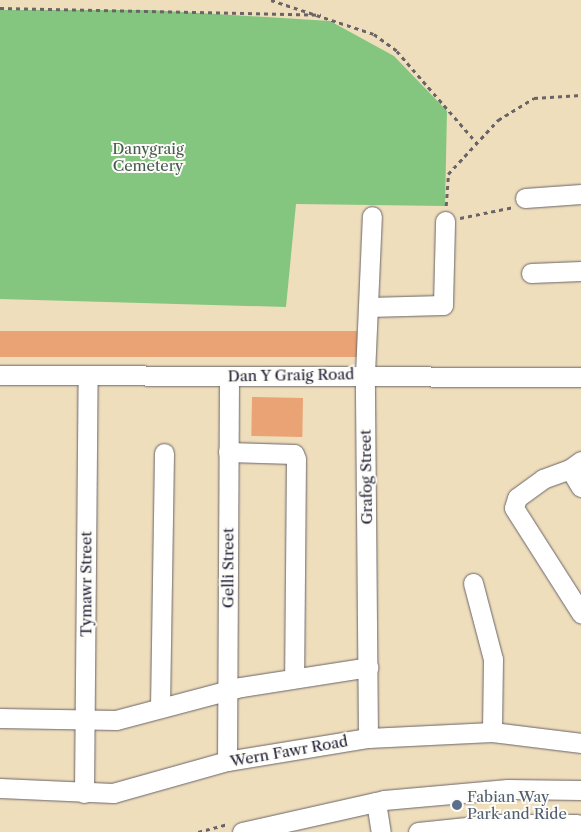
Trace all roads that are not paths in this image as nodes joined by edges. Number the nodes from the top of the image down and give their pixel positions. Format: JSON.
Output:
{"nodes":[{"id":1,"x":581,"y":194,"type":"edge"},
{"id":2,"x":525,"y":198,"type":"road end"},
{"id":3,"x":372,"y":216,"type":"dead end"},
{"id":4,"x":445,"y":221,"type":"road end"},
{"id":5,"x":581,"y":271,"type":"edge"},
{"id":6,"x":531,"y":273,"type":"dead end"},
{"id":7,"x":368,"y":307,"type":"junction"},
{"id":8,"x":0,"y":374,"type":"edge"},
{"id":9,"x":365,"y":374,"type":"junction"},
{"id":10,"x":88,"y":376,"type":"junction"},
{"id":11,"x":229,"y":376,"type":"junction"},
{"id":12,"x":581,"y":377,"type":"edge"},
{"id":13,"x":228,"y":452,"type":"junction"},
{"id":14,"x":164,"y":453,"type":"dead end"},
{"id":15,"x":575,"y":465,"type":"edge"},
{"id":16,"x":581,"y":487,"type":"edge"},
{"id":17,"x":473,"y":583,"type":"dead end"},
{"id":18,"x":581,"y":613,"type":"edge"},
{"id":19,"x":368,"y":667,"type":"junction"},
{"id":20,"x":294,"y":678,"type":"junction"},
{"id":21,"x":227,"y":691,"type":"junction"},
{"id":22,"x":160,"y":708,"type":"junction"},
{"id":23,"x":0,"y":718,"type":"edge"},
{"id":24,"x":85,"y":719,"type":"junction"},
{"id":25,"x":492,"y":732,"type":"junction"},
{"id":26,"x":368,"y":738,"type":"junction"},
{"id":27,"x":581,"y":743,"type":"edge"},
{"id":28,"x":227,"y":761,"type":"junction"},
{"id":29,"x":0,"y":788,"type":"edge"},
{"id":30,"x":581,"y":790,"type":"edge"},
{"id":31,"x":84,"y":793,"type":"junction"},
{"id":32,"x":376,"y":802,"type":"junction"},
{"id":33,"x":579,"y":824,"type":"edge"},
{"id":34,"x":254,"y":831,"type":"edge"},
{"id":35,"x":381,"y":832,"type":"edge"},
{"id":36,"x":418,"y":832,"type":"edge"},
{"id":37,"x":549,"y":832,"type":"edge"}],
"edges":[{"from":1,"to":2,"type":"street"},
{"from":3,"to":7,"type":"street","name":"Grafog Street"},
{"from":4,"to":7,"type":"street"},
{"from":5,"to":6,"type":"street"},
{"from":7,"to":9,"type":"street","name":"Grafog Street"},
{"from":8,"to":10,"type":"street","name":"Dan Y Graig Road"},
{"from":9,"to":11,"type":"street","name":"Dan Y Graig Road"},
{"from":9,"to":12,"type":"street","name":"Dan Y Graig Road"},
{"from":9,"to":19,"type":"street","name":"Grafog Street"},
{"from":10,"to":11,"type":"street","name":"Dan Y Graig Road"},
{"from":10,"to":24,"type":"street","name":"Tymawr Street"},
{"from":11,"to":13,"type":"street","name":"Gelli Street"},
{"from":13,"to":20,"type":"street"},
{"from":13,"to":21,"type":"street","name":"Gelli Street"},
{"from":14,"to":22,"type":"street"},
{"from":15,"to":16,"type":"street"},
{"from":15,"to":18,"type":"street"},
{"from":17,"to":25,"type":"street"},
{"from":19,"to":20,"type":"street"},
{"from":19,"to":26,"type":"street","name":"Grafog Street"},
{"from":20,"to":21,"type":"street"},
{"from":21,"to":22,"type":"street"},
{"from":21,"to":28,"type":"street","name":"Gelli Street"},
{"from":22,"to":24,"type":"street"},
{"from":23,"to":24,"type":"street"},
{"from":24,"to":31,"type":"street","name":"Tymawr Street"},
{"from":25,"to":26,"type":"street","name":"Wern Fawr Road"},
{"from":25,"to":27,"type":"street","name":"Wern Fawr Road"},
{"from":26,"to":28,"type":"street","name":"Wern Fawr Road"},
{"from":28,"to":31,"type":"street","name":"Wern Fawr Road"},
{"from":29,"to":31,"type":"street","name":"Wern Fawr Road"},
{"from":30,"to":32,"type":"street"},
{"from":32,"to":34,"type":"street"},
{"from":32,"to":35,"type":"street"},
{"from":33,"to":36,"type":"street"},
{"from":33,"to":37,"type":"street"}]}
